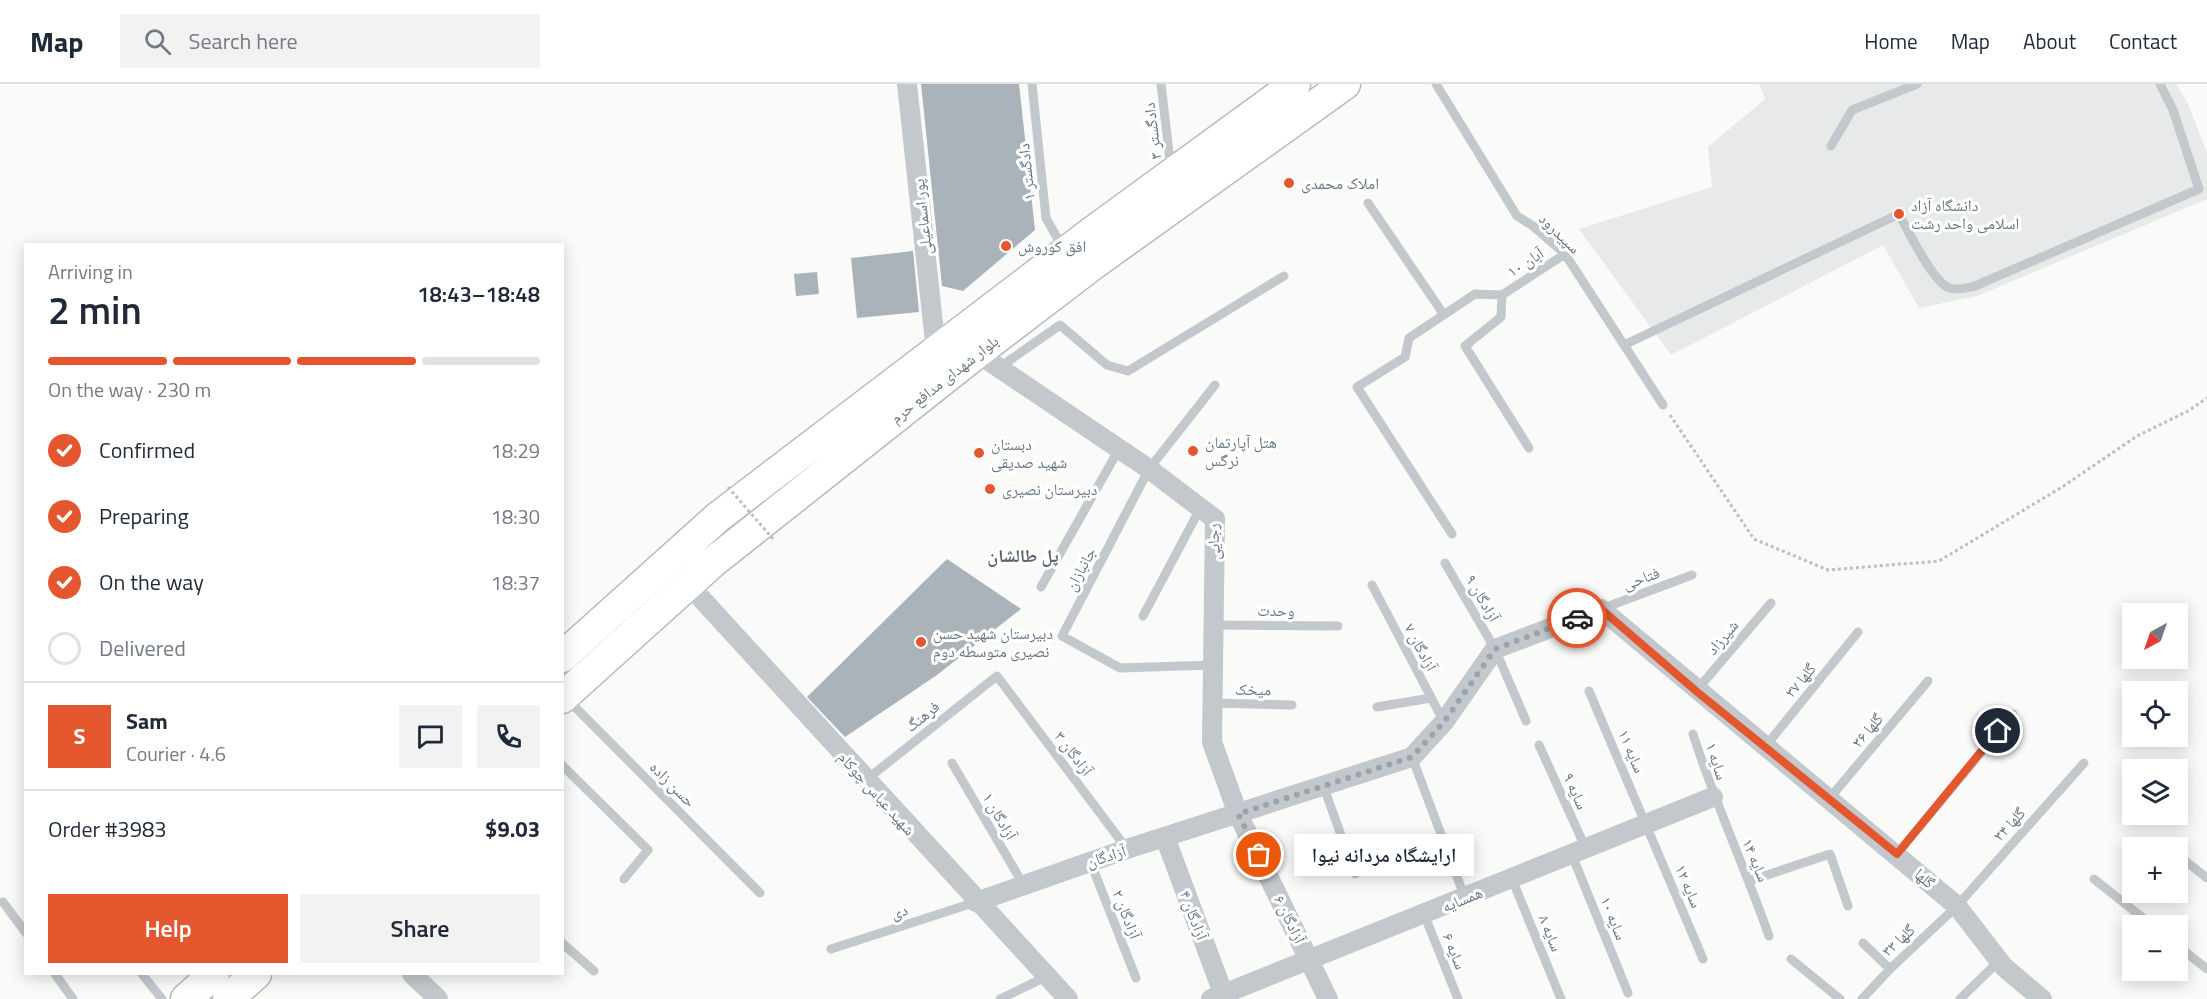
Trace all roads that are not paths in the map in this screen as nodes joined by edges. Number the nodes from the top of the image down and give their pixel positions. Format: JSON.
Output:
{"nodes":[{"id":1,"x":907,"y":84,"type":"edge"},
{"id":2,"x":1032,"y":84,"type":"edge"},
{"id":3,"x":1161,"y":84,"type":"edge"},
{"id":4,"x":1345,"y":84,"type":"edge"},
{"id":5,"x":1436,"y":84,"type":"edge"},
{"id":6,"x":1917,"y":84,"type":"edge"},
{"id":7,"x":2160,"y":84,"type":"edge"},
{"id":8,"x":1285,"y":88,"type":"edge"},
{"id":9,"x":1831,"y":146,"type":"dead end"},
{"id":10,"x":1172,"y":174,"type":"junction"},
{"id":11,"x":1368,"y":203,"type":"dead end"},
{"id":12,"x":1065,"y":253,"type":"junction"},
{"id":13,"x":1565,"y":254,"type":"junction"},
{"id":14,"x":1284,"y":276,"type":"dead end"},
{"id":15,"x":1503,"y":295,"type":"junction"},
{"id":16,"x":1444,"y":315,"type":"junction"},
{"id":17,"x":1624,"y":345,"type":"junction"},
{"id":18,"x":936,"y":351,"type":"junction"},
{"id":19,"x":989,"y":360,"type":"junction"},
{"id":20,"x":1215,"y":385,"type":"dead end"},
{"id":21,"x":1663,"y":405,"type":"road end"},
{"id":22,"x":1529,"y":448,"type":"dead end"},
{"id":23,"x":1119,"y":449,"type":"junction"},
{"id":24,"x":1149,"y":470,"type":"junction"},
{"id":25,"x":1201,"y":507,"type":"junction"},
{"id":26,"x":1452,"y":534,"type":"dead end"},
{"id":27,"x":1445,"y":563,"type":"dead end"},
{"id":28,"x":1692,"y":575,"type":"dead end"},
{"id":29,"x":688,"y":584,"type":"junction"},
{"id":30,"x":1372,"y":585,"type":"dead end"},
{"id":31,"x":1041,"y":587,"type":"dead end"},
{"id":32,"x":1771,"y":603,"type":"dead end"},
{"id":33,"x":1601,"y":609,"type":"junction"},
{"id":34,"x":1143,"y":616,"type":"dead end"},
{"id":35,"x":1214,"y":625,"type":"junction"},
{"id":36,"x":1338,"y":626,"type":"dead end"},
{"id":37,"x":1858,"y":632,"type":"dead end"},
{"id":38,"x":1495,"y":649,"type":"junction"},
{"id":39,"x":564,"y":655,"type":"edge"},
{"id":40,"x":1213,"y":665,"type":"junction"},
{"id":41,"x":997,"y":676,"type":"joint"},
{"id":42,"x":1928,"y":681,"type":"dead end"},
{"id":43,"x":1589,"y":691,"type":"dead end"},
{"id":44,"x":1696,"y":691,"type":"junction"},
{"id":45,"x":564,"y":697,"type":"edge"},
{"id":46,"x":1431,"y":698,"type":"junction"},
{"id":47,"x":1212,"y":703,"type":"junction"},
{"id":48,"x":1292,"y":705,"type":"dead end"},
{"id":49,"x":1377,"y":707,"type":"dead end"},
{"id":50,"x":2013,"y":714,"type":"dead end"},
{"id":51,"x":1526,"y":721,"type":"dead end"},
{"id":52,"x":1444,"y":722,"type":"junction"},
{"id":53,"x":1692,"y":734,"type":"dead end"},
{"id":54,"x":1539,"y":745,"type":"dead end"},
{"id":55,"x":1764,"y":747,"type":"junction"},
{"id":56,"x":1412,"y":757,"type":"junction"},
{"id":57,"x":952,"y":763,"type":"dead end"},
{"id":58,"x":2084,"y":763,"type":"dead end"},
{"id":59,"x":564,"y":767,"type":"edge"},
{"id":60,"x":866,"y":780,"type":"junction"},
{"id":61,"x":1323,"y":785,"type":"junction"},
{"id":62,"x":1713,"y":797,"type":"junction"},
{"id":63,"x":1829,"y":799,"type":"junction"},
{"id":64,"x":1238,"y":814,"type":"junction"},
{"id":65,"x":1647,"y":824,"type":"junction"},
{"id":66,"x":1165,"y":837,"type":"junction"},
{"id":67,"x":1127,"y":849,"type":"junction"},
{"id":68,"x":1579,"y":852,"type":"junction"},
{"id":69,"x":1897,"y":854,"type":"junction"},
{"id":70,"x":1090,"y":861,"type":"junction"},
{"id":71,"x":2188,"y":863,"type":"edge"},
{"id":72,"x":1354,"y":874,"type":"dead end"},
{"id":73,"x":2207,"y":878,"type":"edge"},
{"id":74,"x":624,"y":879,"type":"dead end"},
{"id":75,"x":1512,"y":879,"type":"junction"},
{"id":76,"x":2094,"y":879,"type":"dead end"},
{"id":77,"x":1749,"y":881,"type":"junction"},
{"id":78,"x":1023,"y":884,"type":"junction"},
{"id":79,"x":760,"y":893,"type":"dead end"},
{"id":80,"x":1465,"y":898,"type":"junction"},
{"id":81,"x":3,"y":902,"type":"dead end"},
{"id":82,"x":976,"y":902,"type":"junction"},
{"id":83,"x":1848,"y":906,"type":"dead end"},
{"id":84,"x":1957,"y":906,"type":"junction"},
{"id":85,"x":1424,"y":914,"type":"junction"},
{"id":86,"x":2139,"y":915,"type":"edge"},
{"id":87,"x":24,"y":930,"type":"edge"},
{"id":88,"x":1769,"y":936,"type":"dead end"},
{"id":89,"x":1863,"y":943,"type":"dead end"},
{"id":90,"x":564,"y":945,"type":"edge"},
{"id":91,"x":831,"y":949,"type":"dead end"},
{"id":92,"x":2188,"y":954,"type":"edge"},
{"id":93,"x":1310,"y":959,"type":"junction"},
{"id":94,"x":1703,"y":959,"type":"dead end"},
{"id":95,"x":1791,"y":959,"type":"dead end"},
{"id":96,"x":1999,"y":961,"type":"junction"},
{"id":97,"x":1890,"y":969,"type":"junction"},
{"id":98,"x":2207,"y":969,"type":"edge"},
{"id":99,"x":594,"y":971,"type":"dead end"},
{"id":100,"x":56,"y":975,"type":"edge"},
{"id":101,"x":143,"y":975,"type":"edge"},
{"id":102,"x":213,"y":975,"type":"edge"},
{"id":103,"x":255,"y":975,"type":"edge"},
{"id":104,"x":413,"y":975,"type":"edge"},
{"id":105,"x":1048,"y":976,"type":"junction"},
{"id":106,"x":1136,"y":978,"type":"dead end"},
{"id":107,"x":1628,"y":993,"type":"dead end"},
{"id":108,"x":1217,"y":996,"type":"edge"},
{"id":109,"x":73,"y":999,"type":"edge"},
{"id":110,"x":162,"y":999,"type":"edge"},
{"id":111,"x":186,"y":999,"type":"edge"},
{"id":112,"x":228,"y":999,"type":"edge"},
{"id":113,"x":438,"y":999,"type":"edge"},
{"id":114,"x":1000,"y":999,"type":"edge"},
{"id":115,"x":1068,"y":999,"type":"edge"},
{"id":116,"x":1328,"y":999,"type":"edge"},
{"id":117,"x":1458,"y":999,"type":"edge"},
{"id":118,"x":1561,"y":999,"type":"edge"},
{"id":119,"x":1840,"y":999,"type":"edge"},
{"id":120,"x":1862,"y":999,"type":"edge"},
{"id":121,"x":1960,"y":999,"type":"edge"},
{"id":122,"x":2042,"y":999,"type":"edge"}],
"edges":[{"from":1,"to":18,"type":"street","name":"پور اسماعیلی"},
{"from":2,"to":12,"type":"lane","name":"دادگستر ۱"},
{"from":3,"to":10,"type":"lane","name":"دادگستر ۳"},
{"from":4,"to":19,"type":"main road","name":"بلوار شهدای مدافع حرم"},
{"from":5,"to":13,"type":"lane","name":"سپیدرود"},
{"from":6,"to":9,"type":"lane"},
{"from":7,"to":17,"type":"lane"},
{"from":8,"to":10,"type":"main road","name":"بلوار شهدای مدافع حرم"},
{"from":10,"to":12,"type":"main road","name":"بلوار شهدای مدافع حرم"},
{"from":11,"to":16,"type":"lane"},
{"from":12,"to":18,"type":"main road","name":"بلوار شهدای مدافع حرم"},
{"from":13,"to":15,"type":"lane","name":"آبان ۱۰"},
{"from":13,"to":17,"type":"lane","name":"سپیدرود"},
{"from":14,"to":19,"type":"lane"},
{"from":15,"to":16,"type":"lane"},
{"from":15,"to":22,"type":"lane"},
{"from":16,"to":26,"type":"lane"},
{"from":17,"to":21,"type":"lane","name":"سپیدرود"},
{"from":18,"to":39,"type":"main road","name":"بلوار شهدای مدافع حرم"},
{"from":19,"to":23,"type":"street","name":"رجایی"},
{"from":19,"to":29,"type":"main road","name":"بلوار شهدای مدافع حرم"},
{"from":20,"to":24,"type":"lane","name":"جانبازان"},
{"from":23,"to":24,"type":"street","name":"رجایی"},
{"from":23,"to":31,"type":"lane"},
{"from":24,"to":25,"type":"street","name":"رجایی"},
{"from":24,"to":40,"type":"lane","name":"جانبازان"},
{"from":25,"to":34,"type":"lane"},
{"from":25,"to":35,"type":"street","name":"رجایی"},
{"from":27,"to":38,"type":"lane","name":"آزادگان ۹"},
{"from":28,"to":33,"type":"lane","name":"فتاحی"},
{"from":29,"to":45,"type":"main road","name":"بلوار شهدای مدافع حرم"},
{"from":29,"to":60,"type":"street","name":"شهید عباس چوکام"},
{"from":30,"to":46,"type":"lane","name":"آزادگان ۷"},
{"from":32,"to":44,"type":"lane","name":"شیرزاد"},
{"from":33,"to":38,"type":"street"},
{"from":33,"to":44,"type":"street","name":"گلها"},
{"from":35,"to":36,"type":"lane","name":"وحدت"},
{"from":35,"to":40,"type":"street","name":"رجایی"},
{"from":37,"to":55,"type":"lane","name":"گلها ۳۷"},
{"from":38,"to":51,"type":"lane","name":"آزادگان ۹"},
{"from":38,"to":52,"type":"street"},
{"from":40,"to":47,"type":"street","name":"رجایی"},
{"from":41,"to":60,"type":"lane","name":"فرهنگ"},
{"from":41,"to":67,"type":"lane","name":"آزادگان ۳"},
{"from":42,"to":63,"type":"lane","name":"گلها ۳۶"},
{"from":43,"to":65,"type":"lane","name":"سایه ۱۱"},
{"from":44,"to":55,"type":"street","name":"گلها"},
{"from":45,"to":79,"type":"lane","name":"حسن زاده"},
{"from":46,"to":49,"type":"lane"},
{"from":46,"to":52,"type":"lane","name":"آزادگان ۷"},
{"from":47,"to":48,"type":"lane","name":"میخک"},
{"from":47,"to":64,"type":"street","name":"رجایی"},
{"from":50,"to":69,"type":"lane"},
{"from":52,"to":56,"type":"street"},
{"from":53,"to":62,"type":"lane","name":"سایه ۱"},
{"from":54,"to":68,"type":"lane","name":"سایه ۹"},
{"from":55,"to":63,"type":"street","name":"گلها"},
{"from":56,"to":61,"type":"street"},
{"from":56,"to":80,"type":"lane"},
{"from":57,"to":78,"type":"lane","name":"آزادگان ۱"},
{"from":58,"to":84,"type":"lane","name":"گلها ۳۴"},
{"from":59,"to":74,"type":"lane"},
{"from":60,"to":82,"type":"street","name":"شهید عباس چوکام"},
{"from":61,"to":64,"type":"street"},
{"from":61,"to":72,"type":"lane"},
{"from":62,"to":65,"type":"street","name":"همسایه"},
{"from":62,"to":77,"type":"lane","name":"سایه ۱۴"},
{"from":63,"to":69,"type":"street","name":"گلها"},
{"from":64,"to":66,"type":"street","name":"آزادگان"},
{"from":64,"to":93,"type":"street","name":"آزادگان ۶"},
{"from":65,"to":68,"type":"street","name":"همسایه"},
{"from":65,"to":94,"type":"lane","name":"سایه ۱۲"},
{"from":66,"to":67,"type":"street","name":"آزادگان"},
{"from":66,"to":108,"type":"street","name":"آزادگان ۴"},
{"from":67,"to":70,"type":"street","name":"آزادگان"},
{"from":68,"to":75,"type":"street","name":"همسایه"},
{"from":68,"to":107,"type":"lane","name":"سایه ۱۰"},
{"from":69,"to":84,"type":"street","name":"گلها"},
{"from":70,"to":78,"type":"street","name":"آزادگان"},
{"from":70,"to":106,"type":"lane","name":"آزادگان ۲"},
{"from":71,"to":73,"type":"lane"},
{"from":75,"to":80,"type":"street","name":"همسایه"},
{"from":75,"to":118,"type":"lane","name":"سایه ۸"},
{"from":76,"to":86,"type":"lane"},
{"from":77,"to":83,"type":"lane"},
{"from":77,"to":88,"type":"lane","name":"سایه ۱۴"},
{"from":78,"to":82,"type":"street","name":"آزادگان"},
{"from":80,"to":85,"type":"street","name":"همسایه"},
{"from":81,"to":87,"type":"lane"},
{"from":82,"to":91,"type":"lane","name":"دی"},
{"from":82,"to":105,"type":"street","name":"شهید عباس چوکام"},
{"from":84,"to":96,"type":"street","name":"گلها"},
{"from":84,"to":97,"type":"lane","name":"گلها ۳۳"},
{"from":85,"to":93,"type":"street","name":"همسایه"},
{"from":85,"to":117,"type":"lane","name":"سایه ۶"},
{"from":89,"to":97,"type":"lane"},
{"from":90,"to":99,"type":"lane"},
{"from":92,"to":98,"type":"lane"},
{"from":93,"to":108,"type":"street","name":"همسایه"},
{"from":93,"to":116,"type":"street","name":"آزادگان ۶"},
{"from":95,"to":119,"type":"lane"},
{"from":96,"to":121,"type":"lane"},
{"from":96,"to":122,"type":"street","name":"گلها"},
{"from":97,"to":120,"type":"lane","name":"گلها ۳۳"},
{"from":100,"to":109,"type":"lane"},
{"from":101,"to":110,"type":"lane"},
{"from":102,"to":111,"type":"main road"},
{"from":103,"to":112,"type":"main road"},
{"from":104,"to":113,"type":"street"},
{"from":105,"to":114,"type":"lane"},
{"from":105,"to":115,"type":"street","name":"شهید عباس چوکام"}]}
